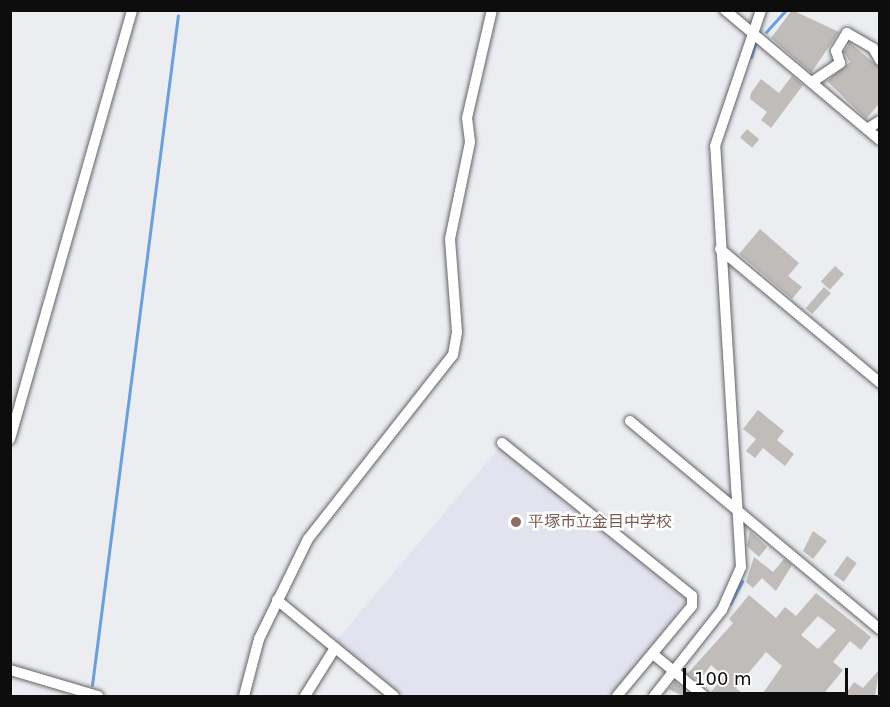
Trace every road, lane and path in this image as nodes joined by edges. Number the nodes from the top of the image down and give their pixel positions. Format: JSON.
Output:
{"nodes":[{"id":1,"x":132,"y":10,"type":"edge"},
{"id":2,"x":492,"y":10,"type":"edge"},
{"id":3,"x":725,"y":10,"type":"edge"},
{"id":4,"x":762,"y":10,"type":"edge"},
{"id":5,"x":755,"y":35,"type":"junction"},
{"id":6,"x":879,"y":60,"type":"edge"},
{"id":7,"x":812,"y":82,"type":"junction"},
{"id":8,"x":879,"y":121,"type":"edge"},
{"id":9,"x":867,"y":129,"type":"junction"},
{"id":10,"x":879,"y":140,"type":"edge"},
{"id":11,"x":720,"y":249,"type":"junction"},
{"id":12,"x":879,"y":383,"type":"edge"},
{"id":13,"x":630,"y":421,"type":"dead end"},
{"id":14,"x":10,"y":439,"type":"edge"},
{"id":15,"x":502,"y":443,"type":"dead end"},
{"id":16,"x":737,"y":509,"type":"junction"},
{"id":17,"x":277,"y":600,"type":"junction"},
{"id":18,"x":879,"y":629,"type":"edge"},
{"id":19,"x":335,"y":648,"type":"junction"},
{"id":20,"x":653,"y":654,"type":"junction"},
{"id":21,"x":10,"y":670,"type":"edge"},
{"id":22,"x":673,"y":671,"type":"junction"},
{"id":23,"x":98,"y":696,"type":"edge"},
{"id":24,"x":244,"y":696,"type":"edge"},
{"id":25,"x":305,"y":696,"type":"edge"},
{"id":26,"x":393,"y":696,"type":"edge"},
{"id":27,"x":617,"y":696,"type":"edge"},
{"id":28,"x":654,"y":696,"type":"edge"},
{"id":29,"x":704,"y":696,"type":"edge"}],
"edges":[{"from":1,"to":14,"type":"street"},
{"from":2,"to":17,"type":"street"},
{"from":3,"to":5,"type":"street"},
{"from":4,"to":5,"type":"street"},
{"from":5,"to":7,"type":"street"},
{"from":5,"to":11,"type":"street"},
{"from":6,"to":7,"type":"street"},
{"from":7,"to":9,"type":"street"},
{"from":8,"to":9,"type":"street"},
{"from":9,"to":10,"type":"street"},
{"from":11,"to":12,"type":"street"},
{"from":11,"to":16,"type":"street"},
{"from":13,"to":16,"type":"street"},
{"from":15,"to":20,"type":"street"},
{"from":16,"to":18,"type":"street"},
{"from":16,"to":22,"type":"street"},
{"from":17,"to":19,"type":"street"},
{"from":17,"to":24,"type":"street"},
{"from":19,"to":25,"type":"street"},
{"from":19,"to":26,"type":"street"},
{"from":20,"to":22,"type":"street"},
{"from":20,"to":27,"type":"street"},
{"from":21,"to":23,"type":"street"},
{"from":22,"to":28,"type":"street"},
{"from":22,"to":29,"type":"street"}]}
